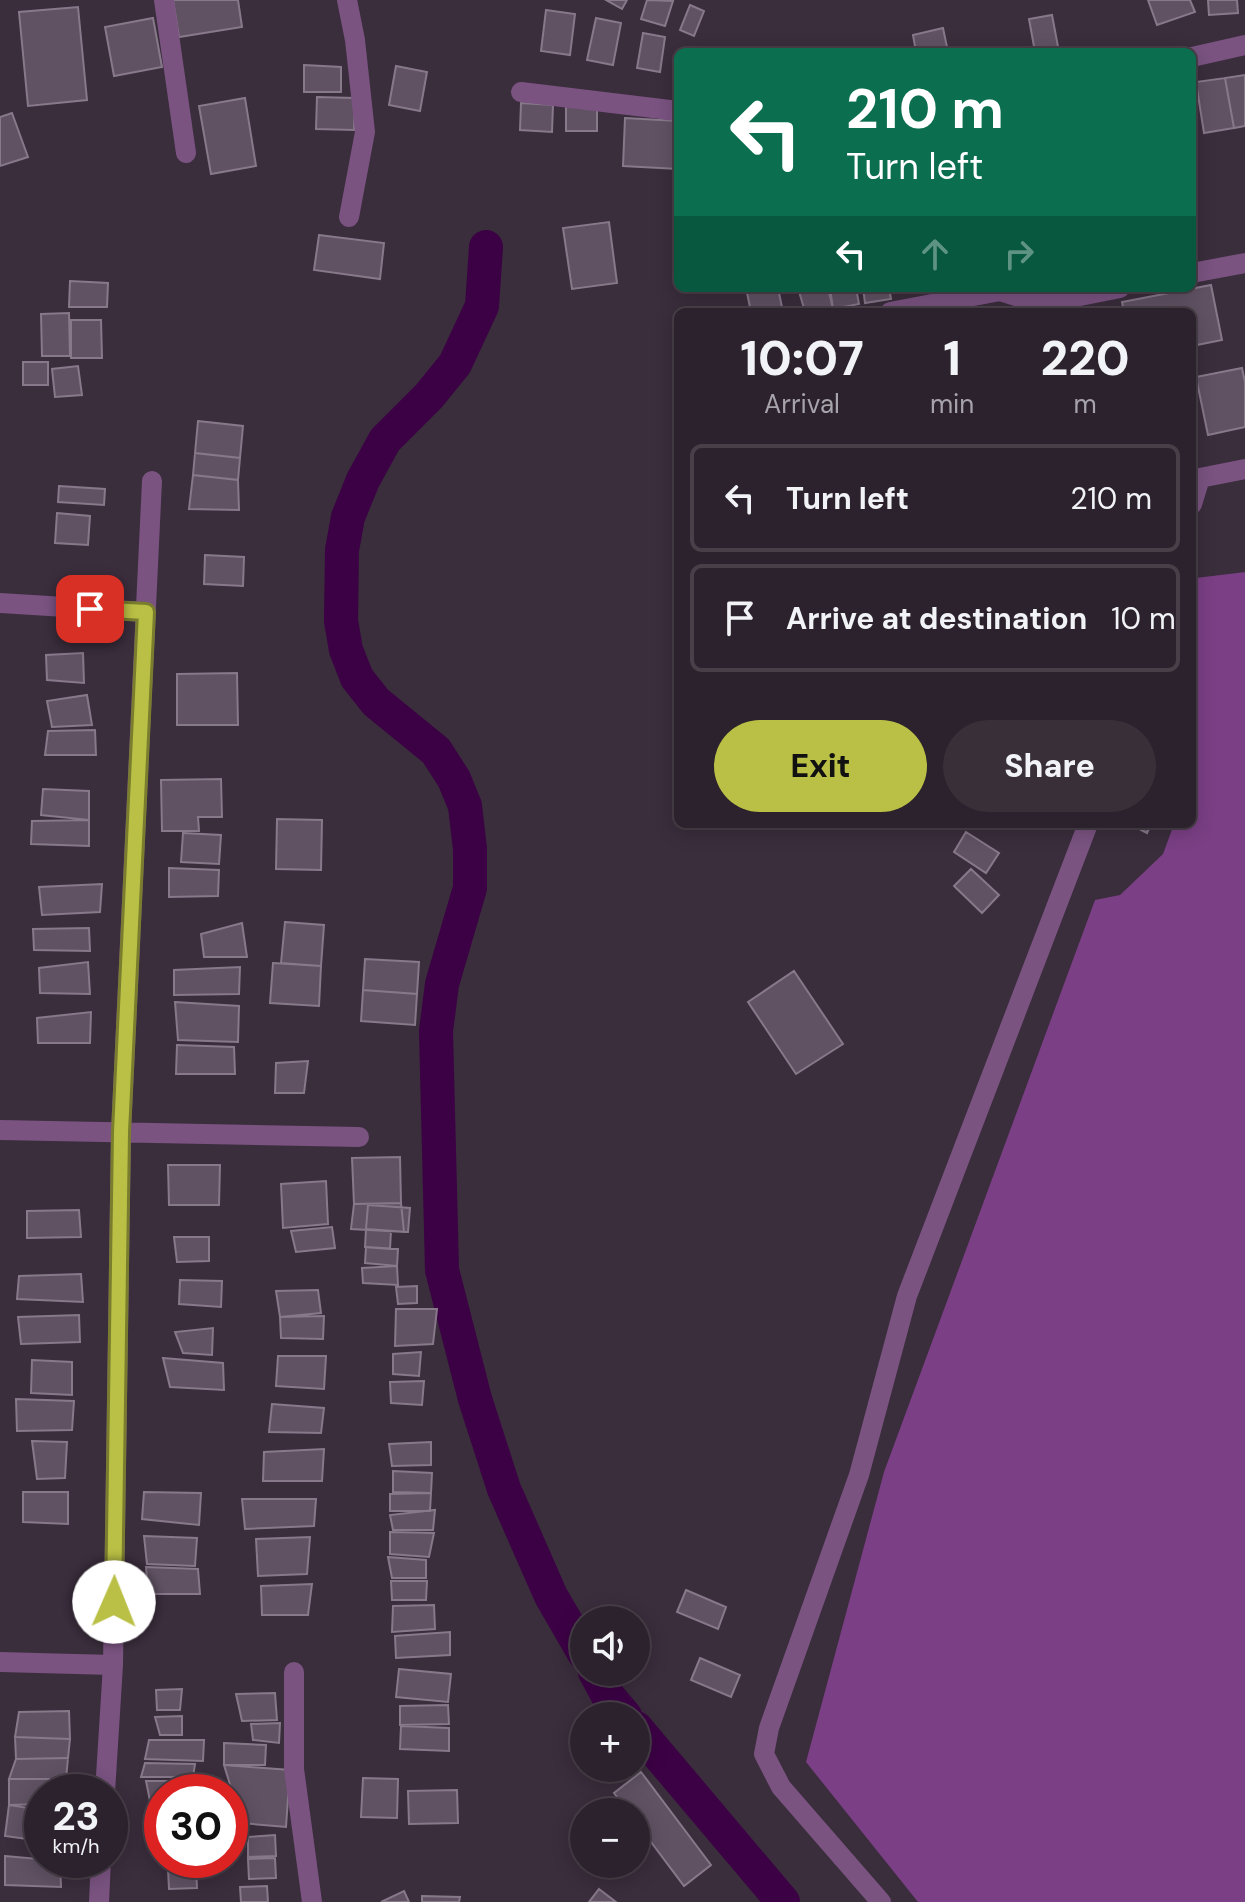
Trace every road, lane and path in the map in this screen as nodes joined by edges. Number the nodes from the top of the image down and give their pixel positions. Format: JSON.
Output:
{"nodes":[{"id":1,"x":164,"y":0,"type":"edge"},
{"id":2,"x":347,"y":0,"type":"edge"},
{"id":3,"x":1245,"y":45,"type":"edge"},
{"id":4,"x":1196,"y":56,"type":"edge"},
{"id":5,"x":521,"y":92,"type":"dead end"},
{"id":6,"x":674,"y":111,"type":"edge"},
{"id":7,"x":186,"y":153,"type":"dead end"},
{"id":8,"x":349,"y":217,"type":"dead end"},
{"id":9,"x":1245,"y":263,"type":"edge"},
{"id":10,"x":1196,"y":272,"type":"edge"},
{"id":11,"x":995,"y":292,"type":"edge"},
{"id":12,"x":1003,"y":292,"type":"edge"},
{"id":13,"x":1100,"y":292,"type":"edge"},
{"id":14,"x":911,"y":308,"type":"edge"},
{"id":15,"x":1245,"y":469,"type":"edge"},
{"id":16,"x":152,"y":481,"type":"dead end"},
{"id":17,"x":1196,"y":491,"type":"edge"},
{"id":18,"x":0,"y":603,"type":"edge"},
{"id":19,"x":146,"y":612,"type":"junction"},
{"id":20,"x":1086,"y":828,"type":"edge"},
{"id":21,"x":0,"y":1130,"type":"edge"},
{"id":22,"x":121,"y":1132,"type":"junction"},
{"id":23,"x":359,"y":1137,"type":"dead end"},
{"id":24,"x":0,"y":1662,"type":"edge"},
{"id":25,"x":113,"y":1665,"type":"junction"},
{"id":26,"x":294,"y":1672,"type":"dead end"},
{"id":27,"x":106,"y":1774,"type":"edge"},
{"id":28,"x":100,"y":1878,"type":"edge"},
{"id":29,"x":99,"y":1902,"type":"edge"},
{"id":30,"x":312,"y":1902,"type":"edge"},
{"id":31,"x":881,"y":1902,"type":"edge"}],
"edges":[{"from":1,"to":7,"type":"street"},
{"from":2,"to":8,"type":"street"},
{"from":3,"to":4,"type":"street"},
{"from":5,"to":6,"type":"street"},
{"from":9,"to":10,"type":"street"},
{"from":11,"to":14,"type":"street"},
{"from":12,"to":13,"type":"street"},
{"from":15,"to":17,"type":"street"},
{"from":16,"to":19,"type":"street"},
{"from":18,"to":19,"type":"street"},
{"from":19,"to":22,"type":"street"},
{"from":20,"to":31,"type":"street"},
{"from":21,"to":22,"type":"street"},
{"from":22,"to":23,"type":"street"},
{"from":22,"to":25,"type":"street"},
{"from":24,"to":25,"type":"street"},
{"from":25,"to":27,"type":"street"},
{"from":26,"to":30,"type":"street"},
{"from":28,"to":29,"type":"street"}]}
